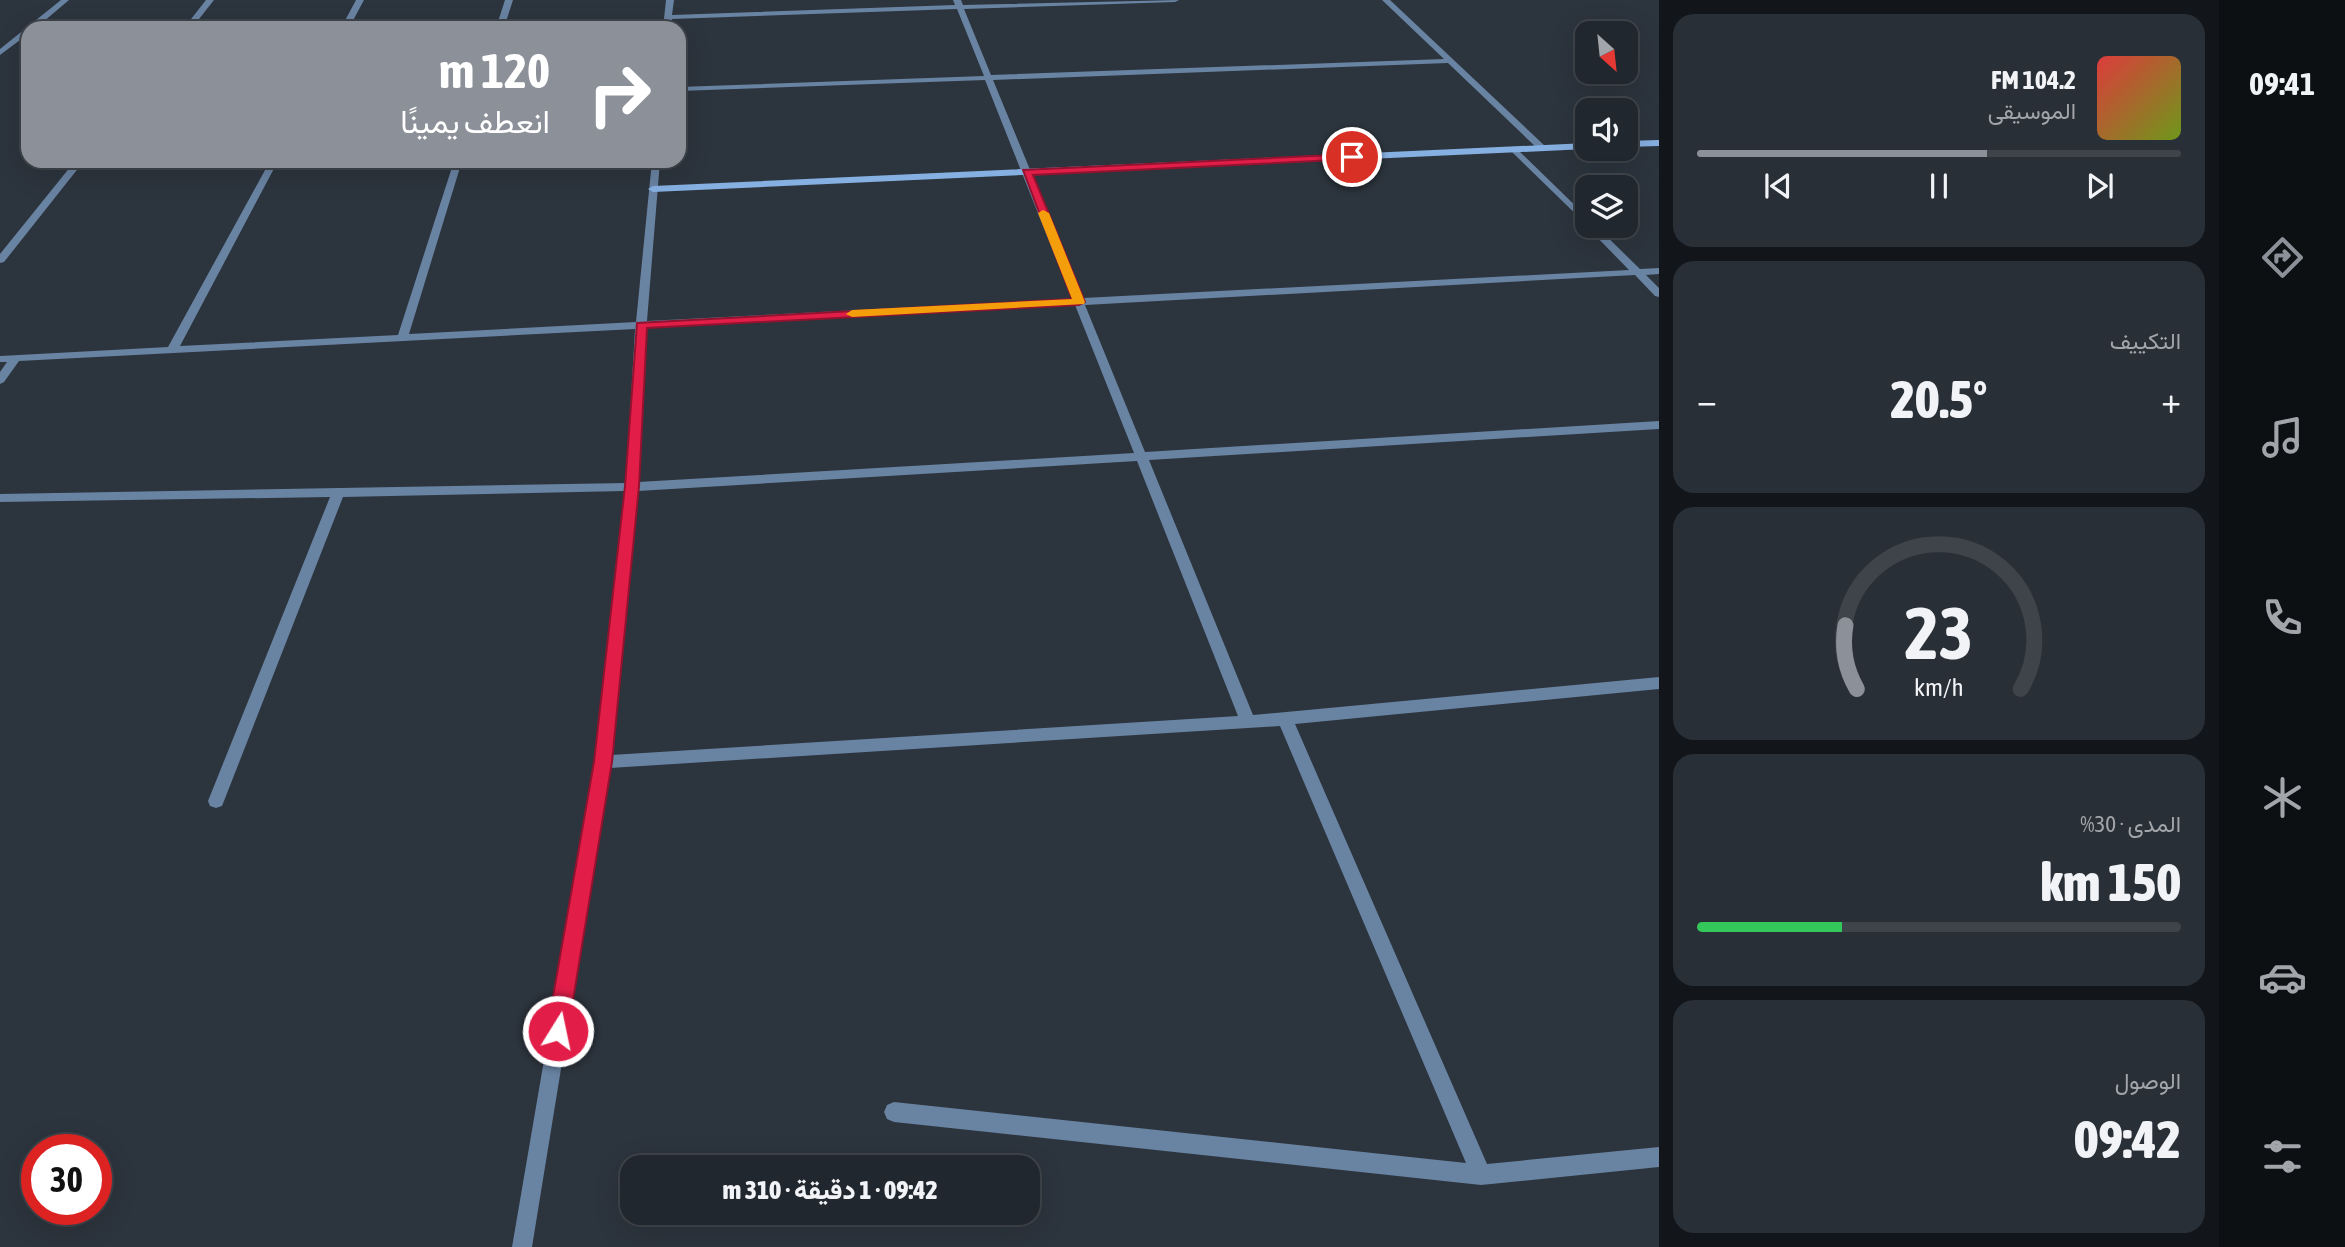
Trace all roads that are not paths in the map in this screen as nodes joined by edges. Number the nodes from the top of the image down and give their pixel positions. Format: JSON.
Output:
{"nodes":[{"id":1,"x":65,"y":0,"type":"edge"},
{"id":2,"x":210,"y":0,"type":"edge"},
{"id":3,"x":360,"y":0,"type":"edge"},
{"id":4,"x":509,"y":0,"type":"edge"},
{"id":5,"x":670,"y":0,"type":"edge"},
{"id":6,"x":1175,"y":0,"type":"edge"},
{"id":7,"x":1386,"y":0,"type":"edge"},
{"id":8,"x":958,"y":4,"type":"edge"},
{"id":9,"x":668,"y":17,"type":"junction"},
{"id":10,"x":39,"y":21,"type":"edge"},
{"id":11,"x":194,"y":21,"type":"edge"},
{"id":12,"x":349,"y":21,"type":"edge"},
{"id":13,"x":502,"y":21,"type":"edge"},
{"id":14,"x":668,"y":21,"type":"edge"},
{"id":15,"x":21,"y":36,"type":"edge"},
{"id":16,"x":0,"y":54,"type":"edge"},
{"id":17,"x":1450,"y":61,"type":"junction"},
{"id":18,"x":988,"y":78,"type":"junction"},
{"id":19,"x":686,"y":89,"type":"edge"},
{"id":20,"x":1659,"y":143,"type":"edge"},
{"id":21,"x":1638,"y":144,"type":"edge"},
{"id":22,"x":1575,"y":147,"type":"edge"},
{"id":23,"x":1542,"y":148,"type":"junction"},
{"id":24,"x":1515,"y":150,"type":"junction"},
{"id":25,"x":74,"y":168,"type":"edge"},
{"id":26,"x":270,"y":168,"type":"edge"},
{"id":27,"x":456,"y":168,"type":"edge"},
{"id":28,"x":655,"y":168,"type":"edge"},
{"id":29,"x":1026,"y":172,"type":"junction"},
{"id":30,"x":653,"y":189,"type":"junction"},
{"id":31,"x":1575,"y":210,"type":"edge"},
{"id":32,"x":1603,"y":238,"type":"edge"},
{"id":33,"x":0,"y":260,"type":"edge"},
{"id":34,"x":1659,"y":271,"type":"edge"},
{"id":35,"x":1637,"y":272,"type":"junction"},
{"id":36,"x":1659,"y":294,"type":"edge"},
{"id":37,"x":1079,"y":302,"type":"junction"},
{"id":38,"x":641,"y":325,"type":"junction"},
{"id":39,"x":402,"y":338,"type":"junction"},
{"id":40,"x":172,"y":350,"type":"junction"},
{"id":41,"x":0,"y":359,"type":"edge"},
{"id":42,"x":15,"y":359,"type":"junction"},
{"id":43,"x":0,"y":380,"type":"edge"},
{"id":44,"x":1659,"y":425,"type":"edge"},
{"id":45,"x":1141,"y":455,"type":"junction"},
{"id":46,"x":632,"y":486,"type":"junction"},
{"id":47,"x":338,"y":493,"type":"junction"},
{"id":48,"x":0,"y":498,"type":"edge"},
{"id":49,"x":1659,"y":683,"type":"edge"},
{"id":50,"x":1285,"y":719,"type":"junction"},
{"id":51,"x":1248,"y":721,"type":"junction"},
{"id":52,"x":603,"y":762,"type":"junction"},
{"id":53,"x":216,"y":801,"type":"dead end"},
{"id":54,"x":894,"y":1112,"type":"dead end"},
{"id":55,"x":1659,"y":1157,"type":"edge"},
{"id":56,"x":1480,"y":1175,"type":"junction"},
{"id":57,"x":522,"y":1247,"type":"edge"}],
"edges":[{"from":1,"to":10,"type":"street"},
{"from":2,"to":11,"type":"street"},
{"from":3,"to":12,"type":"street"},
{"from":4,"to":13,"type":"street"},
{"from":5,"to":9,"type":"street"},
{"from":6,"to":8,"type":"street"},
{"from":7,"to":17,"type":"street"},
{"from":8,"to":9,"type":"street"},
{"from":8,"to":18,"type":"street"},
{"from":9,"to":14,"type":"street"},
{"from":15,"to":16,"type":"street"},
{"from":17,"to":18,"type":"street"},
{"from":17,"to":23,"type":"street"},
{"from":18,"to":19,"type":"street"},
{"from":18,"to":29,"type":"street"},
{"from":20,"to":21,"type":"street"},
{"from":22,"to":23,"type":"street"},
{"from":23,"to":24,"type":"street"},
{"from":24,"to":29,"type":"street"},
{"from":24,"to":31,"type":"street"},
{"from":25,"to":33,"type":"street"},
{"from":26,"to":40,"type":"street"},
{"from":27,"to":39,"type":"street"},
{"from":28,"to":30,"type":"street"},
{"from":29,"to":30,"type":"street"},
{"from":29,"to":37,"type":"street"},
{"from":30,"to":38,"type":"street"},
{"from":32,"to":35,"type":"street"},
{"from":34,"to":35,"type":"street"},
{"from":35,"to":36,"type":"street"},
{"from":35,"to":37,"type":"street"},
{"from":37,"to":38,"type":"street"},
{"from":37,"to":45,"type":"street"},
{"from":38,"to":39,"type":"street"},
{"from":38,"to":46,"type":"street"},
{"from":39,"to":40,"type":"street"},
{"from":40,"to":42,"type":"street"},
{"from":41,"to":42,"type":"street"},
{"from":42,"to":43,"type":"street"},
{"from":44,"to":45,"type":"street"},
{"from":45,"to":46,"type":"street"},
{"from":45,"to":51,"type":"street"},
{"from":46,"to":47,"type":"street"},
{"from":46,"to":52,"type":"street"},
{"from":47,"to":48,"type":"street"},
{"from":47,"to":53,"type":"street"},
{"from":49,"to":50,"type":"street"},
{"from":50,"to":51,"type":"street"},
{"from":50,"to":56,"type":"street"},
{"from":51,"to":52,"type":"street"},
{"from":52,"to":57,"type":"street"},
{"from":54,"to":56,"type":"street"},
{"from":55,"to":56,"type":"street"}]}
